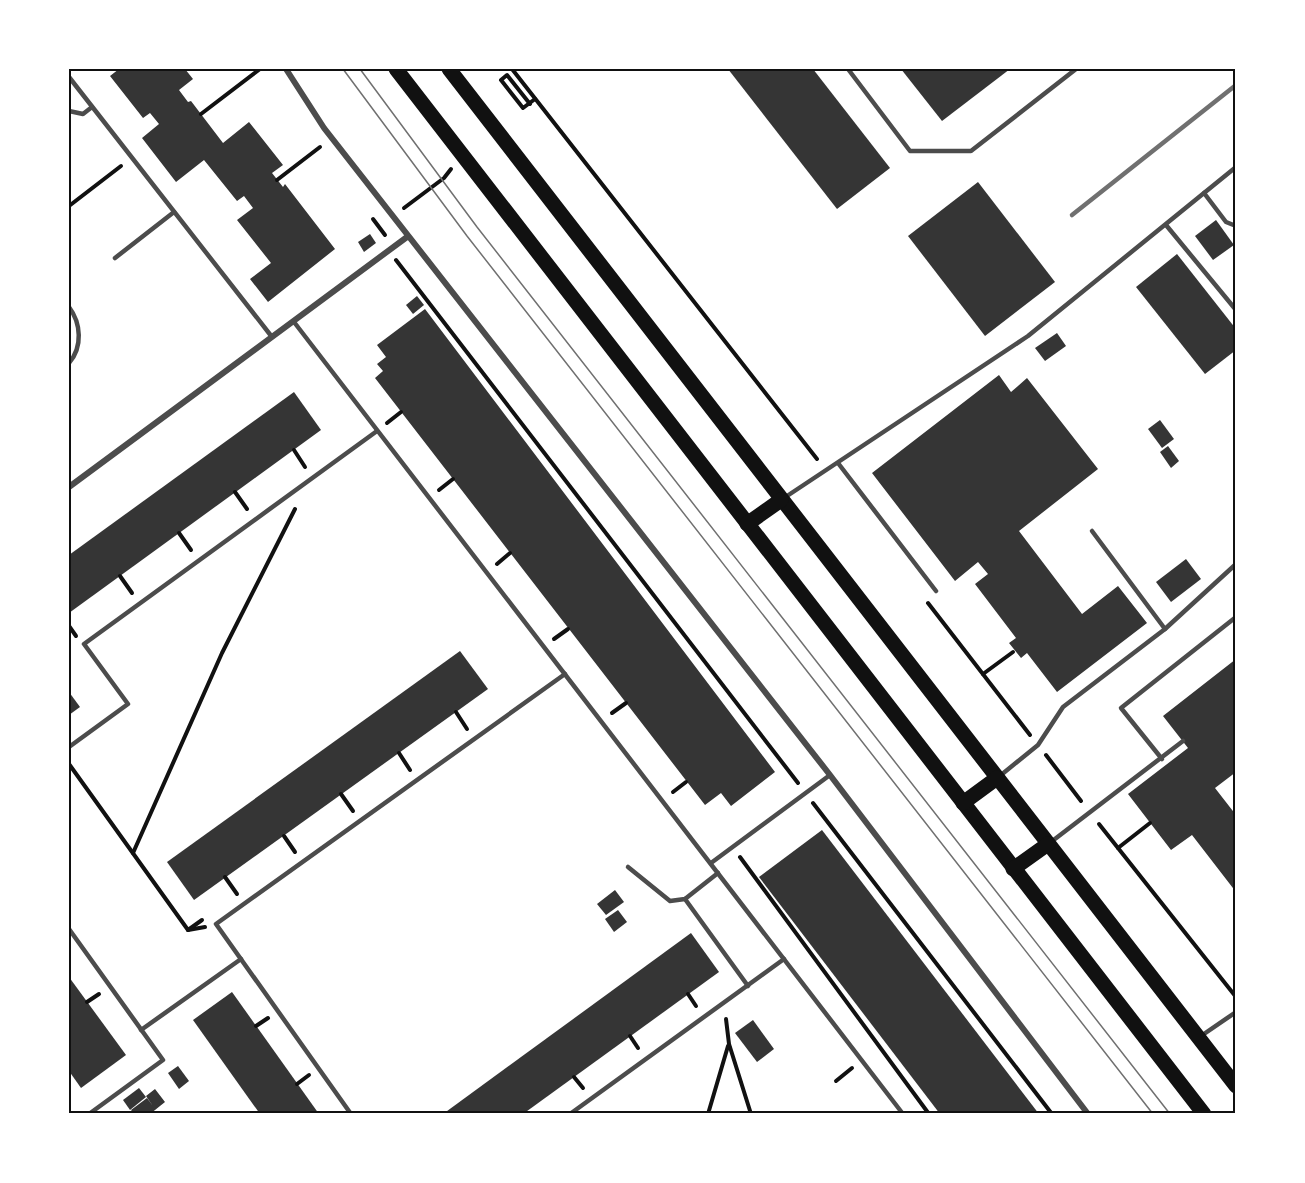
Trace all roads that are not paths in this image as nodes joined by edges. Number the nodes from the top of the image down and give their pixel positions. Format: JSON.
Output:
{"nodes":[{"id":1,"x":286,"y":69,"type":"edge"},
{"id":2,"x":396,"y":69,"type":"edge"},
{"id":3,"x":449,"y":69,"type":"edge"},
{"id":4,"x":848,"y":69,"type":"edge"},
{"id":5,"x":1076,"y":69,"type":"edge"},
{"id":6,"x":69,"y":77,"type":"edge"},
{"id":7,"x":92,"y":107,"type":"junction"},
{"id":8,"x":69,"y":111,"type":"edge"},
{"id":9,"x":1236,"y":167,"type":"edge"},
{"id":10,"x":1204,"y":193,"type":"junction"},
{"id":11,"x":174,"y":212,"type":"junction"},
{"id":12,"x":1166,"y":225,"type":"junction"},
{"id":13,"x":1236,"y":226,"type":"edge"},
{"id":14,"x":407,"y":237,"type":"junction"},
{"id":15,"x":116,"y":258,"type":"dead end"},
{"id":16,"x":69,"y":307,"type":"edge"},
{"id":17,"x":1236,"y":310,"type":"edge"},
{"id":18,"x":294,"y":321,"type":"junction"},
{"id":19,"x":272,"y":337,"type":"junction"},
{"id":20,"x":69,"y":363,"type":"edge"},
{"id":21,"x":380,"y":429,"type":"junction"},
{"id":22,"x":838,"y":463,"type":"junction"},
{"id":23,"x":69,"y":487,"type":"edge"},
{"id":24,"x":782,"y":500,"type":"junction"},
{"id":25,"x":747,"y":524,"type":"junction"},
{"id":26,"x":1092,"y":531,"type":"dead end"},
{"id":27,"x":1236,"y":564,"type":"edge"},
{"id":28,"x":936,"y":591,"type":"dead end"},
{"id":29,"x":1236,"y":617,"type":"edge"},
{"id":30,"x":1165,"y":629,"type":"junction"},
{"id":31,"x":565,"y":674,"type":"junction"},
{"id":32,"x":1183,"y":741,"type":"dead end"},
{"id":33,"x":69,"y":747,"type":"edge"},
{"id":34,"x":1162,"y":759,"type":"junction"},
{"id":35,"x":830,"y":775,"type":"junction"},
{"id":36,"x":997,"y":778,"type":"junction"},
{"id":37,"x":963,"y":803,"type":"junction"},
{"id":38,"x":1048,"y":844,"type":"junction"},
{"id":39,"x":711,"y":863,"type":"junction"},
{"id":40,"x":628,"y":867,"type":"dead end"},
{"id":41,"x":1013,"y":869,"type":"junction"},
{"id":42,"x":718,"y":873,"type":"junction"},
{"id":43,"x":685,"y":899,"type":"junction"},
{"id":44,"x":69,"y":929,"type":"edge"},
{"id":45,"x":241,"y":959,"type":"junction"},
{"id":46,"x":784,"y":959,"type":"junction"},
{"id":47,"x":748,"y":986,"type":"junction"},
{"id":48,"x":1236,"y":1012,"type":"edge"},
{"id":49,"x":141,"y":1030,"type":"junction"},
{"id":50,"x":1198,"y":1038,"type":"junction"},
{"id":51,"x":1236,"y":1086,"type":"edge"},
{"id":52,"x":88,"y":1114,"type":"edge"},
{"id":53,"x":351,"y":1114,"type":"edge"},
{"id":54,"x":570,"y":1114,"type":"edge"},
{"id":55,"x":903,"y":1114,"type":"edge"},
{"id":56,"x":1088,"y":1114,"type":"edge"},
{"id":57,"x":1203,"y":1114,"type":"edge"}],
"edges":[{"from":1,"to":14,"type":"street"},
{"from":2,"to":25,"type":"main road"},
{"from":3,"to":24,"type":"main road"},
{"from":4,"to":5,"type":"lane"},
{"from":6,"to":7,"type":"lane"},
{"from":7,"to":8,"type":"lane"},
{"from":7,"to":11,"type":"lane"},
{"from":9,"to":10,"type":"lane"},
{"from":10,"to":12,"type":"lane"},
{"from":10,"to":13,"type":"lane"},
{"from":11,"to":15,"type":"lane"},
{"from":11,"to":19,"type":"lane"},
{"from":12,"to":17,"type":"lane"},
{"from":12,"to":22,"type":"lane"},
{"from":14,"to":18,"type":"street"},
{"from":14,"to":35,"type":"street"},
{"from":16,"to":20,"type":"lane"},
{"from":18,"to":19,"type":"street"},
{"from":18,"to":21,"type":"lane"},
{"from":19,"to":23,"type":"street"},
{"from":21,"to":31,"type":"lane"},
{"from":21,"to":33,"type":"lane"},
{"from":22,"to":24,"type":"lane"},
{"from":22,"to":28,"type":"lane"},
{"from":24,"to":25,"type":"main road"},
{"from":24,"to":36,"type":"main road"},
{"from":25,"to":37,"type":"main road"},
{"from":26,"to":30,"type":"lane"},
{"from":27,"to":30,"type":"lane"},
{"from":29,"to":34,"type":"lane"},
{"from":30,"to":36,"type":"lane"},
{"from":31,"to":39,"type":"lane"},
{"from":31,"to":45,"type":"lane"},
{"from":32,"to":34,"type":"lane"},
{"from":34,"to":38,"type":"lane"},
{"from":35,"to":39,"type":"lane"},
{"from":35,"to":56,"type":"street"},
{"from":36,"to":37,"type":"main road"},
{"from":36,"to":38,"type":"main road"},
{"from":37,"to":41,"type":"main road"},
{"from":38,"to":41,"type":"main road"},
{"from":38,"to":50,"type":"main road"},
{"from":39,"to":42,"type":"lane"},
{"from":40,"to":43,"type":"lane"},
{"from":41,"to":57,"type":"main road"},
{"from":42,"to":43,"type":"lane"},
{"from":42,"to":46,"type":"lane"},
{"from":43,"to":47,"type":"lane"},
{"from":44,"to":49,"type":"lane"},
{"from":45,"to":49,"type":"lane"},
{"from":45,"to":53,"type":"lane"},
{"from":46,"to":47,"type":"lane"},
{"from":46,"to":55,"type":"lane"},
{"from":47,"to":54,"type":"lane"},
{"from":48,"to":50,"type":"lane"},
{"from":49,"to":52,"type":"lane"},
{"from":50,"to":51,"type":"main road"}]}
